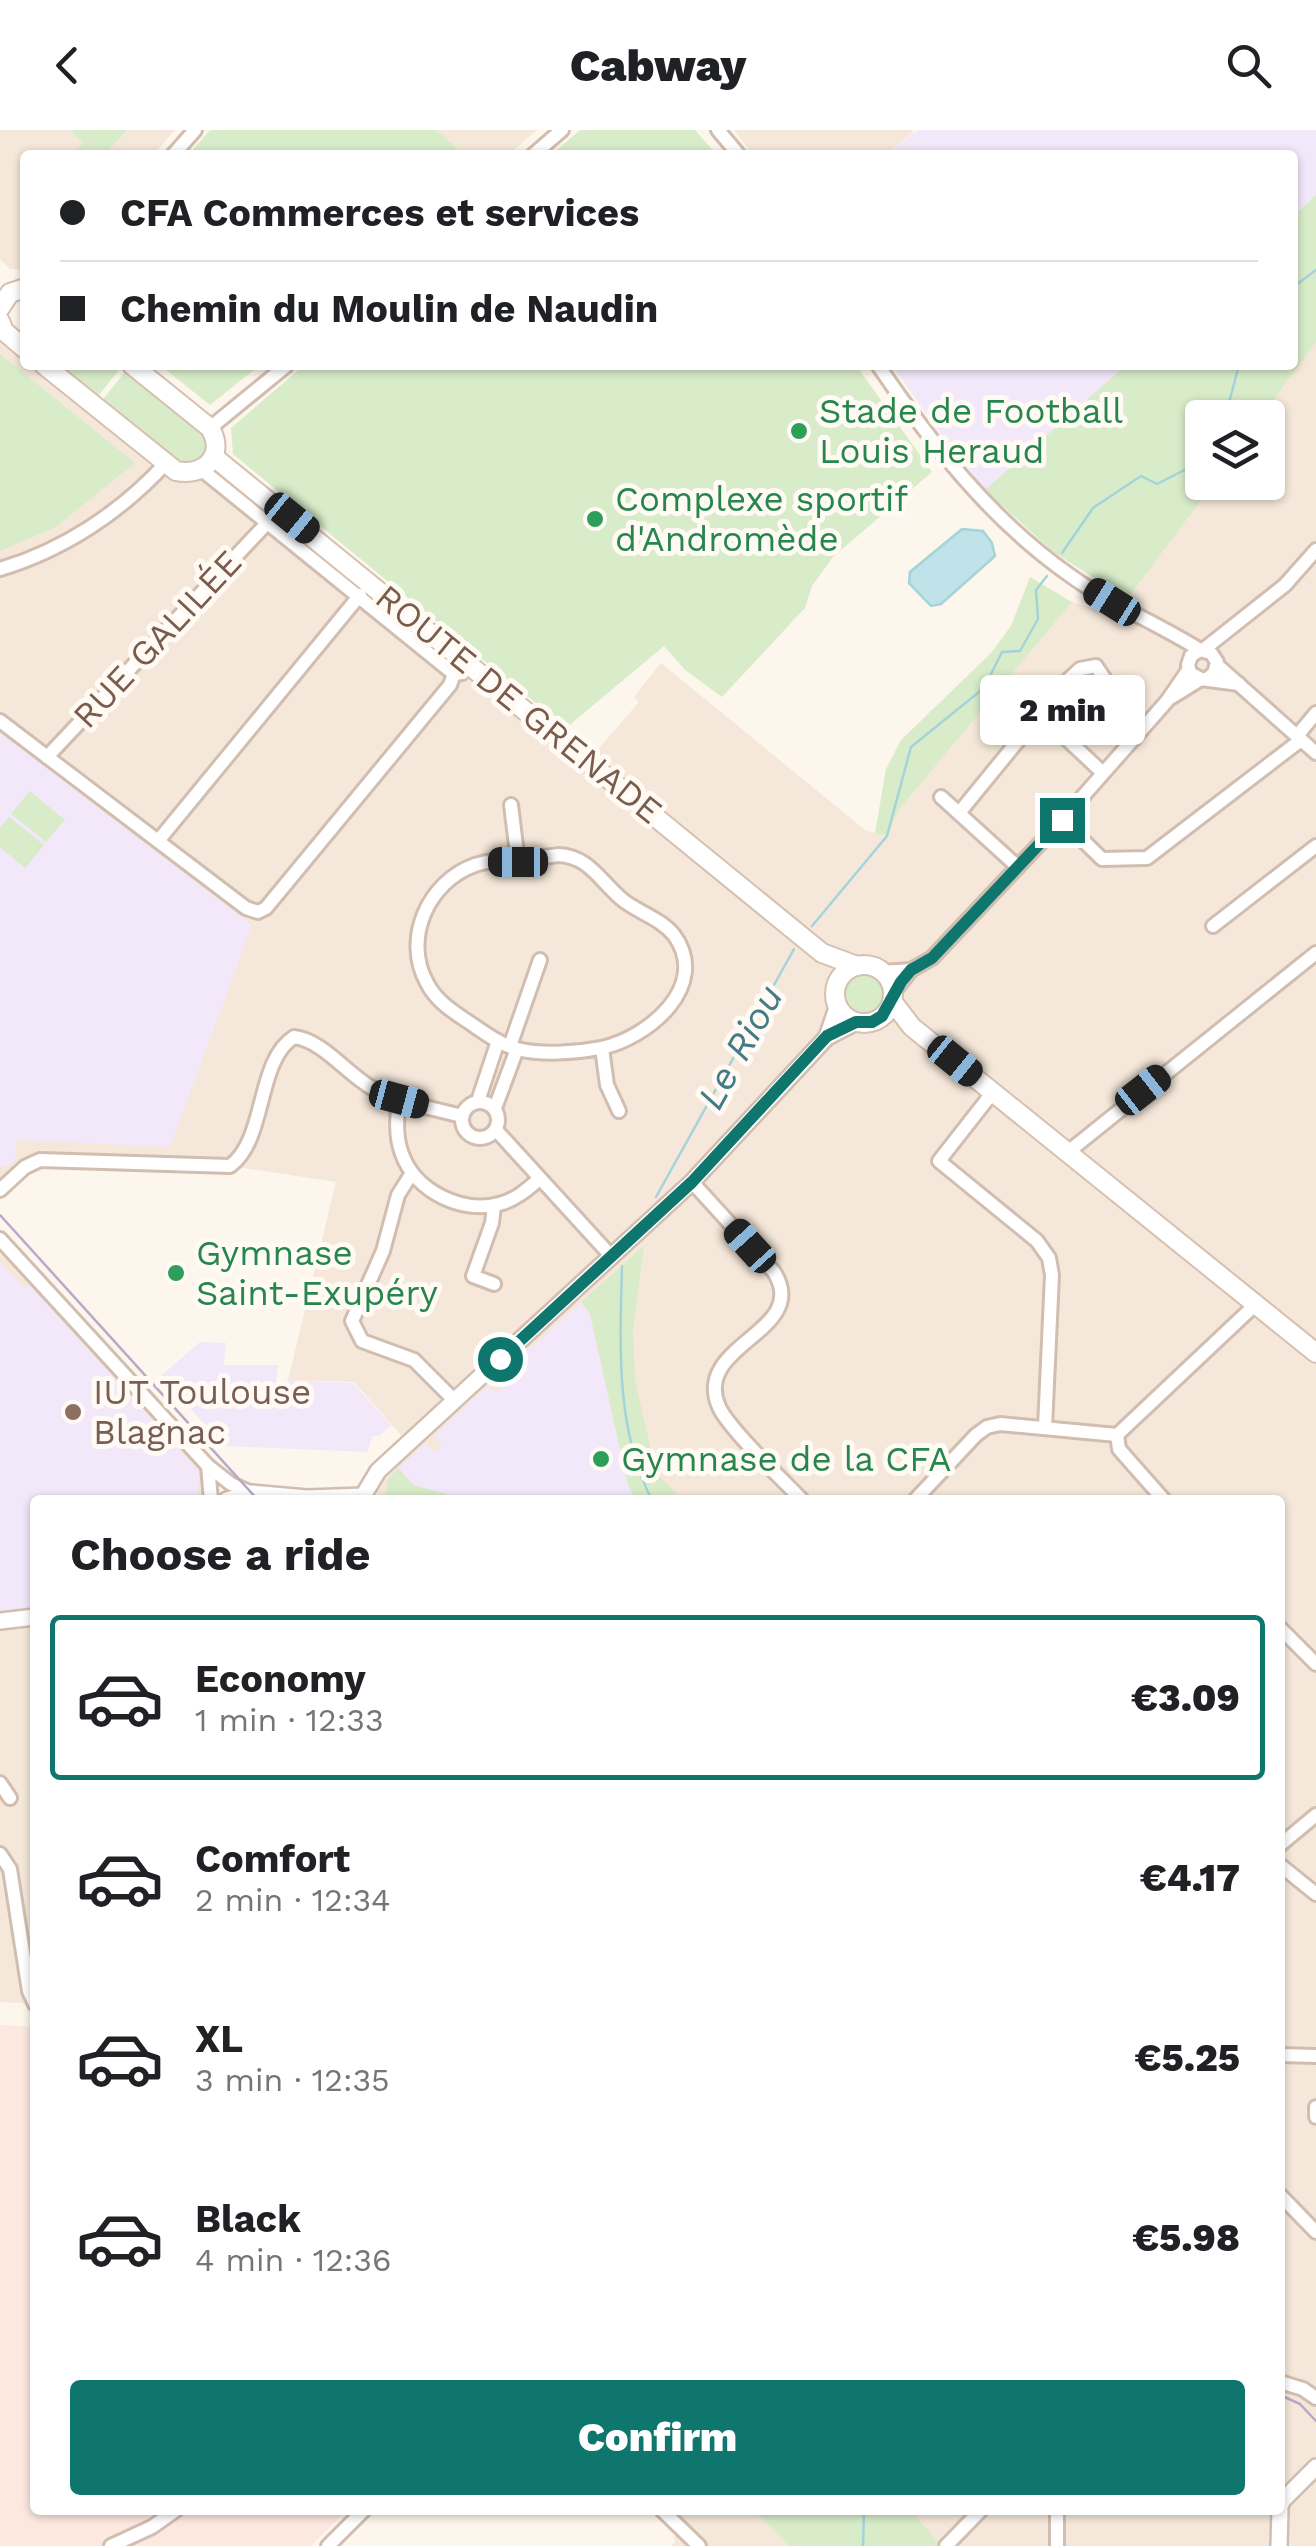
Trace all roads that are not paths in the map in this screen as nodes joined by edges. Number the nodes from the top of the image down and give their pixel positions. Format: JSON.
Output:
{"nodes":[{"id":1,"x":195,"y":130,"type":"edge"},
{"id":2,"x":562,"y":130,"type":"edge"},
{"id":3,"x":718,"y":130,"type":"edge"},
{"id":4,"x":177,"y":150,"type":"edge"},
{"id":5,"x":539,"y":150,"type":"edge"},
{"id":6,"x":735,"y":150,"type":"edge"},
{"id":7,"x":0,"y":321,"type":"edge"},
{"id":8,"x":20,"y":345,"type":"edge"},
{"id":9,"x":50,"y":370,"type":"edge"},
{"id":10,"x":138,"y":370,"type":"edge"},
{"id":11,"x":281,"y":370,"type":"edge"},
{"id":12,"x":882,"y":370,"type":"edge"},
{"id":13,"x":210,"y":428,"type":"junction"},
{"id":14,"x":166,"y":464,"type":"junction"},
{"id":15,"x":208,"y":464,"type":"junction"},
{"id":16,"x":268,"y":521,"type":"junction"},
{"id":17,"x":1316,"y":550,"type":"edge"},
{"id":18,"x":0,"y":568,"type":"edge"},
{"id":19,"x":360,"y":596,"type":"junction"},
{"id":20,"x":1166,"y":633,"type":"junction"},
{"id":21,"x":1208,"y":656,"type":"junction"},
{"id":22,"x":1188,"y":665,"type":"junction"},
{"id":23,"x":474,"y":666,"type":"junction"},
{"id":24,"x":454,"y":674,"type":"junction"},
{"id":25,"x":1204,"y":678,"type":"junction"},
{"id":26,"x":1066,"y":682,"type":"dead end"},
{"id":27,"x":1238,"y":684,"type":"junction"},
{"id":28,"x":1167,"y":701,"type":"junction"},
{"id":29,"x":1316,"y":713,"type":"edge"},
{"id":30,"x":1040,"y":714,"type":"junction"},
{"id":31,"x":0,"y":721,"type":"edge"},
{"id":32,"x":1300,"y":737,"type":"junction"},
{"id":33,"x":1316,"y":753,"type":"edge"},
{"id":34,"x":47,"y":757,"type":"junction"},
{"id":35,"x":1103,"y":773,"type":"junction"},
{"id":36,"x":941,"y":797,"type":"dead end"},
{"id":37,"x":512,"y":805,"type":"dead end"},
{"id":38,"x":959,"y":812,"type":"junction"},
{"id":39,"x":1062,"y":820,"type":"junction"},
{"id":40,"x":158,"y":842,"type":"junction"},
{"id":41,"x":1316,"y":846,"type":"edge"},
{"id":42,"x":518,"y":862,"type":"junction"},
{"id":43,"x":1018,"y":867,"type":"junction"},
{"id":44,"x":1213,"y":926,"type":"dead end"},
{"id":45,"x":822,"y":953,"type":"junction"},
{"id":46,"x":1316,"y":953,"type":"edge"},
{"id":47,"x":540,"y":960,"type":"dead end"},
{"id":48,"x":856,"y":966,"type":"junction"},
{"id":49,"x":911,"y":970,"type":"junction"},
{"id":50,"x":884,"y":972,"type":"junction"},
{"id":51,"x":838,"y":983,"type":"junction"},
{"id":52,"x":893,"y":997,"type":"junction"},
{"id":53,"x":838,"y":1006,"type":"junction"},
{"id":54,"x":877,"y":1020,"type":"junction"},
{"id":55,"x":856,"y":1022,"type":"junction"},
{"id":56,"x":912,"y":1027,"type":"junction"},
{"id":57,"x":827,"y":1036,"type":"junction"},
{"id":58,"x":508,"y":1045,"type":"junction"},
{"id":59,"x":602,"y":1048,"type":"junction"},
{"id":60,"x":993,"y":1092,"type":"junction"},
{"id":61,"x":399,"y":1099,"type":"junction"},
{"id":62,"x":478,"y":1101,"type":"junction"},
{"id":63,"x":494,"y":1108,"type":"junction"},
{"id":64,"x":619,"y":1111,"type":"dead end"},
{"id":65,"x":462,"y":1116,"type":"junction"},
{"id":66,"x":496,"y":1130,"type":"junction"},
{"id":67,"x":1068,"y":1152,"type":"junction"},
{"id":68,"x":412,"y":1174,"type":"junction"},
{"id":69,"x":539,"y":1179,"type":"junction"},
{"id":70,"x":692,"y":1182,"type":"junction"},
{"id":71,"x":0,"y":1190,"type":"edge"},
{"id":72,"x":494,"y":1206,"type":"junction"},
{"id":73,"x":0,"y":1239,"type":"edge"},
{"id":74,"x":612,"y":1257,"type":"junction"},
{"id":75,"x":494,"y":1284,"type":"dead end"},
{"id":76,"x":1256,"y":1304,"type":"junction"},
{"id":77,"x":1316,"y":1352,"type":"edge"},
{"id":78,"x":455,"y":1401,"type":"junction"},
{"id":79,"x":1045,"y":1427,"type":"junction"},
{"id":80,"x":1117,"y":1434,"type":"junction"},
{"id":81,"x":208,"y":1466,"type":"junction"},
{"id":82,"x":375,"y":1486,"type":"edge"},
{"id":83,"x":252,"y":1493,"type":"junction"},
{"id":84,"x":211,"y":1495,"type":"edge"},
{"id":85,"x":245,"y":1495,"type":"edge"},
{"id":86,"x":290,"y":1495,"type":"edge"},
{"id":87,"x":797,"y":1495,"type":"edge"},
{"id":88,"x":921,"y":1495,"type":"edge"},
{"id":89,"x":1160,"y":1495,"type":"edge"},
{"id":90,"x":30,"y":1617,"type":"edge"},
{"id":91,"x":0,"y":1620,"type":"edge"},
{"id":92,"x":1285,"y":1633,"type":"edge"},
{"id":93,"x":1314,"y":1659,"type":"edge"},
{"id":94,"x":0,"y":1783,"type":"edge"},
{"id":95,"x":10,"y":1798,"type":"dead end"},
{"id":96,"x":1316,"y":1815,"type":"edge"},
{"id":97,"x":1285,"y":1842,"type":"edge"},
{"id":98,"x":0,"y":1854,"type":"edge"},
{"id":99,"x":1285,"y":1869,"type":"edge"},
{"id":100,"x":1316,"y":1894,"type":"edge"},
{"id":101,"x":30,"y":1981,"type":"edge"},
{"id":102,"x":1285,"y":2056,"type":"edge"},
{"id":103,"x":1316,"y":2056,"type":"edge"},
{"id":104,"x":1316,"y":2106,"type":"edge"},
{"id":105,"x":1316,"y":2117,"type":"edge"},
{"id":106,"x":1285,"y":2205,"type":"edge"},
{"id":107,"x":1316,"y":2232,"type":"edge"},
{"id":108,"x":1285,"y":2383,"type":"edge"},
{"id":109,"x":1316,"y":2398,"type":"edge"},
{"id":110,"x":1316,"y":2467,"type":"edge"},
{"id":111,"x":1285,"y":2501,"type":"edge"},
{"id":112,"x":169,"y":2515,"type":"edge"},
{"id":113,"x":179,"y":2515,"type":"edge"},
{"id":114,"x":359,"y":2515,"type":"edge"},
{"id":115,"x":667,"y":2515,"type":"edge"},
{"id":116,"x":977,"y":2515,"type":"edge"},
{"id":117,"x":1057,"y":2515,"type":"edge"},
{"id":118,"x":1280,"y":2515,"type":"edge"},
{"id":119,"x":956,"y":2542,"type":"edge"},
{"id":120,"x":111,"y":2546,"type":"edge"},
{"id":121,"x":131,"y":2546,"type":"edge"},
{"id":122,"x":328,"y":2546,"type":"edge"},
{"id":123,"x":698,"y":2546,"type":"edge"},
{"id":124,"x":1057,"y":2546,"type":"edge"},
{"id":125,"x":1279,"y":2546,"type":"edge"}],
"edges":[{"from":1,"to":4,"type":"street"},
{"from":2,"to":5,"type":"street"},
{"from":3,"to":6,"type":"street"},
{"from":7,"to":8,"type":"main road"},
{"from":9,"to":14,"type":"main road"},
{"from":10,"to":13,"type":"main road"},
{"from":11,"to":13,"type":"street"},
{"from":12,"to":20,"type":"street"},
{"from":13,"to":15,"type":"main road"},
{"from":14,"to":15,"type":"main road"},
{"from":14,"to":18,"type":"street"},
{"from":15,"to":16,"type":"street"},
{"from":15,"to":23,"type":"main road","name":"ROUTE DE GRENADE"},
{"from":16,"to":19,"type":"street"},
{"from":16,"to":34,"type":"street","name":"RUE GALILÉE"},
{"from":17,"to":21,"type":"street"},
{"from":19,"to":24,"type":"street"},
{"from":19,"to":40,"type":"street"},
{"from":20,"to":21,"type":"street"},
{"from":20,"to":22,"type":"street"},
{"from":21,"to":22,"type":"street"},
{"from":21,"to":25,"type":"street"},
{"from":21,"to":27,"type":"street"},
{"from":22,"to":25,"type":"street"},
{"from":22,"to":28,"type":"street"},
{"from":23,"to":24,"type":"street"},
{"from":23,"to":45,"type":"main road","name":"ROUTE DE GRENADE"},
{"from":24,"to":40,"type":"street"},
{"from":25,"to":27,"type":"street"},
{"from":25,"to":28,"type":"street"},
{"from":26,"to":30,"type":"street"},
{"from":27,"to":32,"type":"street"},
{"from":28,"to":35,"type":"street"},
{"from":29,"to":32,"type":"street"},
{"from":30,"to":35,"type":"street"},
{"from":30,"to":38,"type":"street"},
{"from":31,"to":34,"type":"street"},
{"from":32,"to":33,"type":"street"},
{"from":32,"to":39,"type":"street"},
{"from":34,"to":40,"type":"street"},
{"from":35,"to":39,"type":"street"},
{"from":36,"to":38,"type":"street"},
{"from":37,"to":42,"type":"street"},
{"from":38,"to":43,"type":"street"},
{"from":39,"to":43,"type":"street"},
{"from":41,"to":44,"type":"street"},
{"from":42,"to":58,"type":"street"},
{"from":42,"to":59,"type":"street"},
{"from":43,"to":49,"type":"street"},
{"from":45,"to":48,"type":"main road"},
{"from":45,"to":51,"type":"main road"},
{"from":46,"to":67,"type":"street"},
{"from":47,"to":58,"type":"street"},
{"from":48,"to":50,"type":"main road"},
{"from":48,"to":51,"type":"main road"},
{"from":49,"to":50,"type":"street"},
{"from":49,"to":52,"type":"street"},
{"from":50,"to":52,"type":"main road"},
{"from":51,"to":53,"type":"main road"},
{"from":52,"to":54,"type":"main road"},
{"from":52,"to":56,"type":"main road"},
{"from":53,"to":55,"type":"main road"},
{"from":53,"to":57,"type":"street"},
{"from":54,"to":55,"type":"main road"},
{"from":54,"to":56,"type":"main road"},
{"from":55,"to":57,"type":"street"},
{"from":56,"to":60,"type":"main road"},
{"from":57,"to":70,"type":"street"},
{"from":58,"to":59,"type":"street"},
{"from":58,"to":62,"type":"street"},
{"from":58,"to":63,"type":"street"},
{"from":59,"to":64,"type":"street"},
{"from":60,"to":67,"type":"main road"},
{"from":60,"to":79,"type":"street"},
{"from":61,"to":65,"type":"street"},
{"from":61,"to":68,"type":"street"},
{"from":61,"to":71,"type":"street"},
{"from":62,"to":63,"type":"street"},
{"from":62,"to":65,"type":"street"},
{"from":63,"to":66,"type":"street"},
{"from":65,"to":66,"type":"street"},
{"from":66,"to":69,"type":"street"},
{"from":67,"to":76,"type":"main road"},
{"from":68,"to":72,"type":"street"},
{"from":68,"to":78,"type":"street"},
{"from":69,"to":72,"type":"street"},
{"from":69,"to":74,"type":"street"},
{"from":70,"to":74,"type":"street"},
{"from":70,"to":87,"type":"street"},
{"from":72,"to":75,"type":"street"},
{"from":73,"to":81,"type":"street"},
{"from":74,"to":78,"type":"street"},
{"from":76,"to":77,"type":"main road"},
{"from":76,"to":80,"type":"street"},
{"from":78,"to":82,"type":"street"},
{"from":79,"to":80,"type":"street"},
{"from":79,"to":88,"type":"street"},
{"from":80,"to":89,"type":"street"},
{"from":81,"to":83,"type":"street"},
{"from":81,"to":84,"type":"street"},
{"from":83,"to":85,"type":"street"},
{"from":83,"to":86,"type":"street"},
{"from":90,"to":91,"type":"street"},
{"from":92,"to":93,"type":"street"},
{"from":94,"to":95,"type":"street"},
{"from":96,"to":97,"type":"street"},
{"from":98,"to":101,"type":"street"},
{"from":99,"to":100,"type":"street"},
{"from":102,"to":103,"type":"street"},
{"from":104,"to":105,"type":"street"},
{"from":106,"to":107,"type":"street"},
{"from":108,"to":109,"type":"street"},
{"from":110,"to":111,"type":"street"},
{"from":112,"to":120,"type":"street"},
{"from":113,"to":121,"type":"street"},
{"from":114,"to":122,"type":"street"},
{"from":115,"to":123,"type":"street"},
{"from":116,"to":119,"type":"street"},
{"from":117,"to":124,"type":"street"},
{"from":118,"to":125,"type":"street"}]}
